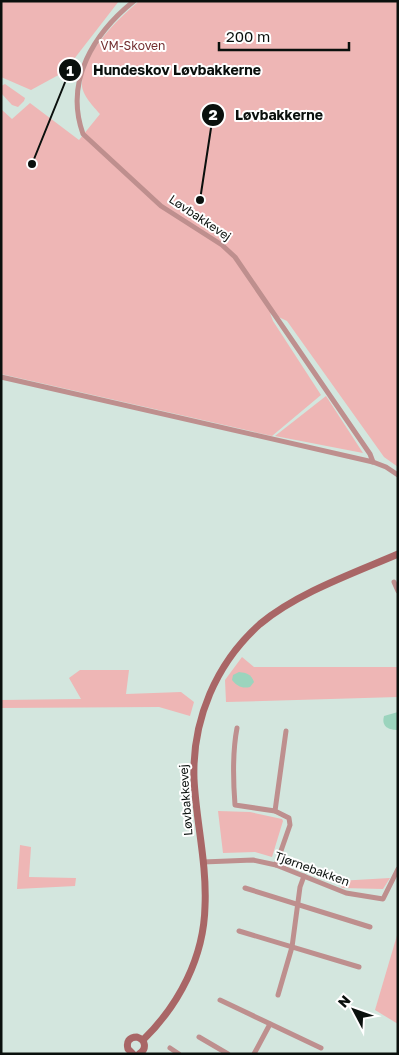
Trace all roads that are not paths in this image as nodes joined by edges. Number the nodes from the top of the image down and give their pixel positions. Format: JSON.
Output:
{"nodes":[{"id":1,"x":134,"y":1,"type":"edge"},
{"id":2,"x":1,"y":377,"type":"edge"},
{"id":3,"x":373,"y":462,"type":"junction"},
{"id":4,"x":398,"y":476,"type":"edge"},
{"id":5,"x":398,"y":554,"type":"edge"},
{"id":6,"x":394,"y":582,"type":"dead end"},
{"id":7,"x":398,"y":591,"type":"edge"},
{"id":8,"x":237,"y":728,"type":"dead end"},
{"id":9,"x":286,"y":731,"type":"dead end"},
{"id":10,"x":275,"y":811,"type":"junction"},
{"id":11,"x":203,"y":862,"type":"junction"},
{"id":12,"x":276,"y":865,"type":"junction"},
{"id":13,"x":398,"y":869,"type":"edge"},
{"id":14,"x":304,"y":876,"type":"junction"},
{"id":15,"x":245,"y":888,"type":"dead end"},
{"id":16,"x":297,"y":904,"type":"junction"},
{"id":17,"x":370,"y":927,"type":"dead end"},
{"id":18,"x":239,"y":931,"type":"dead end"},
{"id":19,"x":292,"y":946,"type":"junction"},
{"id":20,"x":359,"y":967,"type":"dead end"},
{"id":21,"x":278,"y":995,"type":"dead end"},
{"id":22,"x":220,"y":1000,"type":"dead end"},
{"id":23,"x":270,"y":1024,"type":"junction"},
{"id":24,"x":199,"y":1037,"type":"dead end"},
{"id":25,"x":143,"y":1040,"type":"junction"},
{"id":26,"x":170,"y":1048,"type":"dead end"},
{"id":27,"x":321,"y":1048,"type":"dead end"},
{"id":28,"x":129,"y":1053,"type":"edge"},
{"id":29,"x":141,"y":1053,"type":"edge"},
{"id":30,"x":179,"y":1054,"type":"edge"},
{"id":31,"x":228,"y":1054,"type":"edge"},
{"id":32,"x":254,"y":1054,"type":"edge"}],
"edges":[{"from":1,"to":3,"type":"street","name":"Løvbakkevej"},
{"from":2,"to":3,"type":"street"},
{"from":3,"to":4,"type":"street"},
{"from":5,"to":11,"type":"street","name":"Løvbakkevej"},
{"from":6,"to":7,"type":"street"},
{"from":8,"to":10,"type":"street"},
{"from":9,"to":10,"type":"street"},
{"from":10,"to":12,"type":"street"},
{"from":11,"to":12,"type":"street","name":"Tjørnebakken"},
{"from":11,"to":25,"type":"street","name":"Løvbakkevej"},
{"from":12,"to":14,"type":"street","name":"Tjørnebakken"},
{"from":13,"to":14,"type":"street","name":"Tjørnebakken"},
{"from":14,"to":16,"type":"street"},
{"from":15,"to":16,"type":"street"},
{"from":16,"to":17,"type":"street"},
{"from":16,"to":19,"type":"street"},
{"from":18,"to":19,"type":"street"},
{"from":19,"to":20,"type":"street"},
{"from":19,"to":21,"type":"street"},
{"from":22,"to":23,"type":"street"},
{"from":23,"to":27,"type":"street"},
{"from":23,"to":32,"type":"street"},
{"from":24,"to":31,"type":"street"},
{"from":25,"to":28,"type":"street","name":"Løvbakkevej"},
{"from":25,"to":29,"type":"street"},
{"from":26,"to":30,"type":"street"}]}
